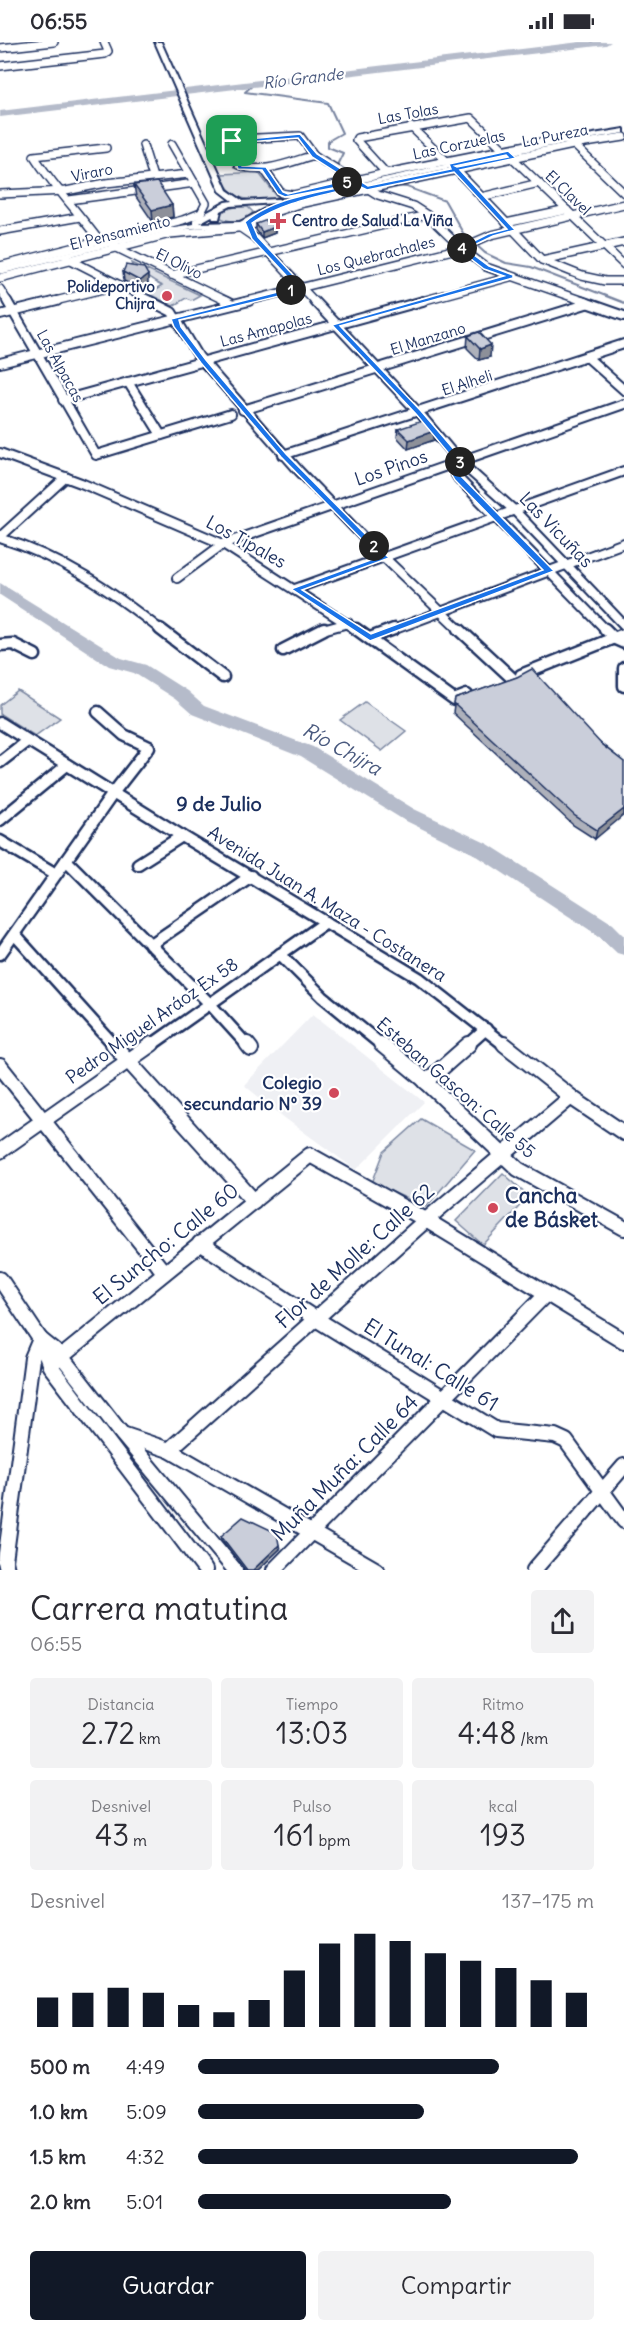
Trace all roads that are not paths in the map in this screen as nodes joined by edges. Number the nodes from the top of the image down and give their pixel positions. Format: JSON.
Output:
{"nodes":[{"id":1,"x":54,"y":42,"type":"edge"},
{"id":2,"x":105,"y":42,"type":"edge"},
{"id":3,"x":156,"y":45,"type":"edge"},
{"id":4,"x":0,"y":48,"type":"edge"},
{"id":5,"x":0,"y":66,"type":"edge"},
{"id":6,"x":467,"y":117,"type":"joint"},
{"id":7,"x":411,"y":126,"type":"junction"},
{"id":8,"x":624,"y":131,"type":"edge"},
{"id":9,"x":624,"y":137,"type":"edge"},
{"id":10,"x":571,"y":143,"type":"junction"},
{"id":11,"x":172,"y":144,"type":"dead end"},
{"id":12,"x":143,"y":145,"type":"dead end"},
{"id":13,"x":201,"y":147,"type":"junction"},
{"id":14,"x":106,"y":148,"type":"dead end"},
{"id":15,"x":508,"y":153,"type":"junction"},
{"id":16,"x":315,"y":155,"type":"junction"},
{"id":17,"x":451,"y":165,"type":"junction"},
{"id":18,"x":263,"y":168,"type":"junction"},
{"id":19,"x":386,"y":173,"type":"junction"},
{"id":20,"x":189,"y":174,"type":"junction"},
{"id":21,"x":153,"y":177,"type":"junction"},
{"id":22,"x":195,"y":183,"type":"junction"},
{"id":23,"x":539,"y":183,"type":"junction"},
{"id":24,"x":0,"y":184,"type":"edge"},
{"id":25,"x":360,"y":184,"type":"junction"},
{"id":26,"x":59,"y":191,"type":"junction"},
{"id":27,"x":328,"y":192,"type":"junction"},
{"id":28,"x":3,"y":193,"type":"edge"},
{"id":29,"x":624,"y":193,"type":"edge"},
{"id":30,"x":481,"y":197,"type":"junction"},
{"id":31,"x":69,"y":200,"type":"junction"},
{"id":32,"x":243,"y":204,"type":"junction"},
{"id":33,"x":624,"y":204,"type":"edge"},
{"id":34,"x":218,"y":209,"type":"junction"},
{"id":35,"x":567,"y":210,"type":"junction"},
{"id":36,"x":427,"y":215,"type":"junction"},
{"id":37,"x":573,"y":216,"type":"junction"},
{"id":38,"x":80,"y":217,"type":"junction"},
{"id":39,"x":506,"y":223,"type":"junction"},
{"id":40,"x":243,"y":224,"type":"junction"},
{"id":41,"x":512,"y":230,"type":"junction"},
{"id":42,"x":0,"y":231,"type":"edge"},
{"id":43,"x":156,"y":232,"type":"junction"},
{"id":44,"x":624,"y":242,"type":"edge"},
{"id":45,"x":101,"y":243,"type":"junction"},
{"id":46,"x":603,"y":246,"type":"junction"},
{"id":47,"x":464,"y":247,"type":"junction"},
{"id":48,"x":115,"y":248,"type":"junction"},
{"id":49,"x":267,"y":252,"type":"junction"},
{"id":50,"x":67,"y":258,"type":"junction"},
{"id":51,"x":39,"y":259,"type":"junction"},
{"id":52,"x":542,"y":260,"type":"junction"},
{"id":53,"x":624,"y":265,"type":"edge"},
{"id":54,"x":0,"y":266,"type":"edge"},
{"id":55,"x":0,"y":272,"type":"edge"},
{"id":56,"x":171,"y":275,"type":"junction"},
{"id":57,"x":511,"y":276,"type":"junction"},
{"id":58,"x":0,"y":278,"type":"edge"},
{"id":59,"x":624,"y":280,"type":"edge"},
{"id":60,"x":120,"y":285,"type":"junction"},
{"id":61,"x":301,"y":288,"type":"junction"},
{"id":62,"x":0,"y":289,"type":"edge"},
{"id":63,"x":231,"y":304,"type":"junction"},
{"id":64,"x":587,"y":304,"type":"junction"},
{"id":65,"x":14,"y":311,"type":"junction"},
{"id":66,"x":0,"y":315,"type":"edge"},
{"id":67,"x":624,"y":316,"type":"edge"},
{"id":68,"x":175,"y":319,"type":"junction"},
{"id":69,"x":336,"y":325,"type":"junction"},
{"id":70,"x":624,"y":344,"type":"edge"},
{"id":71,"x":37,"y":353,"type":"junction"},
{"id":72,"x":587,"y":357,"type":"junction"},
{"id":73,"x":203,"y":361,"type":"junction"},
{"id":74,"x":0,"y":363,"type":"edge"},
{"id":75,"x":377,"y":369,"type":"junction"},
{"id":76,"x":128,"y":382,"type":"junction"},
{"id":77,"x":624,"y":390,"type":"edge"},
{"id":78,"x":63,"y":400,"type":"junction"},
{"id":79,"x":624,"y":404,"type":"edge"},
{"id":80,"x":243,"y":410,"type":"junction"},
{"id":81,"x":419,"y":413,"type":"junction"},
{"id":82,"x":231,"y":414,"type":"dead end"},
{"id":83,"x":161,"y":435,"type":"junction"},
{"id":84,"x":0,"y":453,"type":"edge"},
{"id":85,"x":283,"y":455,"type":"junction"},
{"id":86,"x":460,"y":462,"type":"junction"},
{"id":87,"x":624,"y":471,"type":"edge"},
{"id":88,"x":66,"y":477,"type":"junction"},
{"id":89,"x":490,"y":486,"type":"junction"},
{"id":90,"x":472,"y":493,"type":"junction"},
{"id":91,"x":333,"y":505,"type":"junction"},
{"id":92,"x":515,"y":511,"type":"junction"},
{"id":93,"x":497,"y":517,"type":"junction"},
{"id":94,"x":0,"y":537,"type":"edge"},
{"id":95,"x":624,"y":543,"type":"edge"},
{"id":96,"x":223,"y":544,"type":"junction"},
{"id":97,"x":385,"y":558,"type":"junction"},
{"id":98,"x":567,"y":565,"type":"junction"},
{"id":99,"x":549,"y":571,"type":"junction"},
{"id":100,"x":177,"y":578,"type":"dead end"},
{"id":101,"x":295,"y":589,"type":"junction"},
{"id":102,"x":440,"y":611,"type":"junction"},
{"id":103,"x":348,"y":623,"type":"junction"},
{"id":104,"x":624,"y":626,"type":"edge"},
{"id":105,"x":370,"y":638,"type":"junction"},
{"id":106,"x":621,"y":639,"type":"edge"},
{"id":107,"x":0,"y":645,"type":"edge"},
{"id":108,"x":283,"y":650,"type":"dead end"},
{"id":109,"x":36,"y":655,"type":"dead end"},
{"id":110,"x":624,"y":668,"type":"edge"},
{"id":111,"x":224,"y":677,"type":"dead end"},
{"id":112,"x":624,"y":686,"type":"edge"},
{"id":113,"x":474,"y":693,"type":"edge"},
{"id":114,"x":98,"y":712,"type":"dead end"},
{"id":115,"x":0,"y":723,"type":"edge"},
{"id":116,"x":27,"y":741,"type":"junction"},
{"id":117,"x":0,"y":762,"type":"edge"},
{"id":118,"x":67,"y":765,"type":"junction"},
{"id":119,"x":114,"y":792,"type":"junction"},
{"id":120,"x":0,"y":820,"type":"edge"},
{"id":121,"x":182,"y":836,"type":"junction"},
{"id":122,"x":0,"y":841,"type":"edge"},
{"id":123,"x":66,"y":860,"type":"junction"},
{"id":124,"x":138,"y":864,"type":"dead end"},
{"id":125,"x":56,"y":874,"type":"junction"},
{"id":126,"x":251,"y":876,"type":"junction"},
{"id":127,"x":326,"y":922,"type":"junction"},
{"id":128,"x":15,"y":935,"type":"junction"},
{"id":129,"x":150,"y":945,"type":"junction"},
{"id":130,"x":0,"y":954,"type":"edge"},
{"id":131,"x":280,"y":954,"type":"junction"},
{"id":132,"x":208,"y":1003,"type":"junction"},
{"id":133,"x":486,"y":1029,"type":"junction"},
{"id":134,"x":251,"y":1049,"type":"dead end"},
{"id":135,"x":127,"y":1060,"type":"junction"},
{"id":136,"x":0,"y":1066,"type":"edge"},
{"id":137,"x":426,"y":1082,"type":"junction"},
{"id":138,"x":571,"y":1097,"type":"junction"},
{"id":139,"x":43,"y":1119,"type":"junction"},
{"id":140,"x":624,"y":1133,"type":"edge"},
{"id":141,"x":0,"y":1151,"type":"edge"},
{"id":142,"x":503,"y":1156,"type":"junction"},
{"id":143,"x":254,"y":1201,"type":"junction"},
{"id":144,"x":426,"y":1220,"type":"junction"},
{"id":145,"x":624,"y":1228,"type":"edge"},
{"id":146,"x":200,"y":1243,"type":"junction"},
{"id":147,"x":163,"y":1271,"type":"junction"},
{"id":148,"x":0,"y":1279,"type":"edge"},
{"id":149,"x":546,"y":1294,"type":"junction"},
{"id":150,"x":316,"y":1319,"type":"junction"},
{"id":151,"x":40,"y":1339,"type":"junction"},
{"id":152,"x":624,"y":1341,"type":"edge"},
{"id":153,"x":55,"y":1361,"type":"junction"},
{"id":154,"x":444,"y":1398,"type":"junction"},
{"id":155,"x":122,"y":1434,"type":"junction"},
{"id":156,"x":170,"y":1450,"type":"junction"},
{"id":157,"x":624,"y":1466,"type":"edge"},
{"id":158,"x":602,"y":1491,"type":"junction"},
{"id":159,"x":624,"y":1521,"type":"edge"},
{"id":160,"x":311,"y":1532,"type":"junction"},
{"id":161,"x":8,"y":1570,"type":"edge"},
{"id":162,"x":205,"y":1570,"type":"edge"},
{"id":163,"x":235,"y":1570,"type":"edge"},
{"id":164,"x":274,"y":1570,"type":"edge"},
{"id":165,"x":377,"y":1570,"type":"edge"},
{"id":166,"x":534,"y":1570,"type":"edge"}],
"edges":[{"from":1,"to":4,"type":"street"},
{"from":2,"to":5,"type":"street"},
{"from":3,"to":13,"type":"main road"},
{"from":6,"to":7,"type":"street","name":"Las Tolas"},
{"from":6,"to":15,"type":"street","name":"El Clavel"},
{"from":7,"to":17,"type":"street"},
{"from":7,"to":19,"type":"street","name":"Las Tolas"},
{"from":8,"to":10,"type":"main road"},
{"from":9,"to":10,"type":"street","name":"La Pureza"},
{"from":10,"to":15,"type":"main road"},
{"from":10,"to":29,"type":"street"},
{"from":11,"to":20,"type":"street"},
{"from":12,"to":21,"type":"street"},
{"from":13,"to":32,"type":"main road"},
{"from":13,"to":34,"type":"main road"},
{"from":14,"to":26,"type":"street"},
{"from":15,"to":17,"type":"main road"},
{"from":15,"to":23,"type":"street","name":"El Clavel"},
{"from":16,"to":18,"type":"street"},
{"from":16,"to":18,"type":"street"},
{"from":16,"to":25,"type":"street"},
{"from":17,"to":19,"type":"street","name":"Las Corzuelas"},
{"from":17,"to":25,"type":"main road"},
{"from":17,"to":30,"type":"street"},
{"from":18,"to":25,"type":"street","name":"Las Corzuelas"},
{"from":19,"to":25,"type":"street","name":"Las Corzuelas"},
{"from":20,"to":21,"type":"street","name":"Viraro"},
{"from":20,"to":22,"type":"street"},
{"from":21,"to":26,"type":"street","name":"Viraro"},
{"from":22,"to":31,"type":"street"},
{"from":22,"to":45,"type":"street"},
{"from":23,"to":30,"type":"street"},
{"from":23,"to":35,"type":"street","name":"El Clavel"},
{"from":24,"to":28,"type":"street"},
{"from":25,"to":27,"type":"main road"},
{"from":25,"to":36,"type":"street"},
{"from":25,"to":40,"type":"street"},
{"from":26,"to":28,"type":"street","name":"Viraro"},
{"from":26,"to":31,"type":"street"},
{"from":27,"to":32,"type":"main road"},
{"from":27,"to":40,"type":"main road"},
{"from":30,"to":39,"type":"street"},
{"from":31,"to":38,"type":"street"},
{"from":32,"to":34,"type":"main road"},
{"from":32,"to":40,"type":"main road"},
{"from":33,"to":37,"type":"street","name":"Los Quebrachales"},
{"from":34,"to":40,"type":"main road"},
{"from":34,"to":43,"type":"main road"},
{"from":35,"to":37,"type":"street","name":"El Clavel"},
{"from":35,"to":39,"type":"street"},
{"from":36,"to":47,"type":"street"},
{"from":36,"to":49,"type":"street"},
{"from":37,"to":41,"type":"street","name":"Los Quebrachales"},
{"from":37,"to":46,"type":"street","name":"El Clavel"},
{"from":38,"to":42,"type":"street"},
{"from":38,"to":45,"type":"street"},
{"from":39,"to":41,"type":"street"},
{"from":40,"to":43,"type":"main road"},
{"from":40,"to":48,"type":"street","name":"El Pensamiento"},
{"from":40,"to":49,"type":"street","name":"Las Vicuñas"},
{"from":41,"to":47,"type":"street","name":"Los Quebrachales"},
{"from":41,"to":52,"type":"street"},
{"from":43,"to":45,"type":"main road"},
{"from":44,"to":46,"type":"street"},
{"from":45,"to":50,"type":"main road"},
{"from":45,"to":51,"type":"street"},
{"from":46,"to":52,"type":"street"},
{"from":46,"to":53,"type":"street","name":"El Clavel"},
{"from":47,"to":57,"type":"street"},
{"from":47,"to":61,"type":"street","name":"Los Quebrachales"},
{"from":48,"to":50,"type":"street","name":"El Pensamiento"},
{"from":48,"to":56,"type":"street","name":"El Olivo"},
{"from":49,"to":56,"type":"street"},
{"from":49,"to":61,"type":"street","name":"Las Vicuñas"},
{"from":50,"to":51,"type":"main road"},
{"from":50,"to":58,"type":"street","name":"El Pensamiento"},
{"from":50,"to":60,"type":"street"},
{"from":51,"to":54,"type":"street"},
{"from":51,"to":55,"type":"main road"},
{"from":52,"to":59,"type":"street"},
{"from":56,"to":63,"type":"street","name":"El Olivo"},
{"from":57,"to":64,"type":"street"},
{"from":57,"to":69,"type":"street","name":"Las Amapolas"},
{"from":60,"to":65,"type":"street"},
{"from":60,"to":68,"type":"street"},
{"from":61,"to":63,"type":"street","name":"Los Quebrachales"},
{"from":61,"to":69,"type":"street","name":"Las Vicuñas"},
{"from":62,"to":65,"type":"street","name":"Las Alpacas"},
{"from":63,"to":68,"type":"street","name":"Los Quebrachales"},
{"from":64,"to":67,"type":"street"},
{"from":64,"to":75,"type":"street","name":"El Manzano"},
{"from":65,"to":66,"type":"street"},
{"from":65,"to":71,"type":"street","name":"Las Alpacas"},
{"from":68,"to":71,"type":"street","name":"Los Quebrachales"},
{"from":68,"to":73,"type":"street"},
{"from":69,"to":73,"type":"street","name":"Las Amapolas"},
{"from":69,"to":75,"type":"street","name":"Las Vicuñas"},
{"from":70,"to":72,"type":"street","name":"El Alheli"},
{"from":71,"to":74,"type":"street","name":"Los Quebrachales"},
{"from":71,"to":78,"type":"street","name":"Las Alpacas"},
{"from":72,"to":77,"type":"street"},
{"from":72,"to":81,"type":"street","name":"El Alheli"},
{"from":73,"to":76,"type":"street","name":"Las Amapolas"},
{"from":73,"to":80,"type":"street"},
{"from":75,"to":80,"type":"street","name":"El Manzano"},
{"from":75,"to":81,"type":"street","name":"Las Vicuñas"},
{"from":76,"to":78,"type":"street","name":"Las Amapolas"},
{"from":76,"to":83,"type":"street"},
{"from":78,"to":83,"type":"street","name":"Las Alpacas"},
{"from":79,"to":86,"type":"street","name":"Los Pinos"},
{"from":80,"to":85,"type":"street"},
{"from":81,"to":85,"type":"street","name":"El Alheli"},
{"from":81,"to":86,"type":"street","name":"Las Vicuñas"},
{"from":82,"to":83,"type":"street"},
{"from":84,"to":88,"type":"street","name":"Los Tipales"},
{"from":85,"to":91,"type":"street"},
{"from":86,"to":89,"type":"street","name":"Las Vicuñas"},
{"from":86,"to":90,"type":"street","name":"Las Vicuñas"},
{"from":86,"to":91,"type":"street","name":"Los Pinos"},
{"from":87,"to":92,"type":"street"},
{"from":88,"to":94,"type":"street"},
{"from":88,"to":96,"type":"street","name":"Los Tipales"},
{"from":89,"to":90,"type":"street"},
{"from":89,"to":92,"type":"street","name":"Las Vicuñas"},
{"from":90,"to":93,"type":"street","name":"Las Vicuñas"},
{"from":91,"to":96,"type":"street","name":"Los Pinos"},
{"from":91,"to":97,"type":"street"},
{"from":92,"to":93,"type":"street"},
{"from":92,"to":98,"type":"street","name":"Las Vicuñas"},
{"from":93,"to":97,"type":"street"},
{"from":93,"to":99,"type":"street","name":"Las Vicuñas"},
{"from":94,"to":111,"type":"street"},
{"from":95,"to":98,"type":"street"},
{"from":96,"to":100,"type":"street","name":"Los Pinos"},
{"from":96,"to":101,"type":"street","name":"Los Tipales"},
{"from":97,"to":101,"type":"street"},
{"from":97,"to":102,"type":"street"},
{"from":98,"to":99,"type":"street"},
{"from":98,"to":104,"type":"street","name":"Las Vicuñas"},
{"from":99,"to":102,"type":"street"},
{"from":99,"to":106,"type":"street","name":"Las Vicuñas"},
{"from":101,"to":103,"type":"street","name":"Los Tipales"},
{"from":102,"to":105,"type":"street"},
{"from":102,"to":106,"type":"street"},
{"from":103,"to":105,"type":"street","name":"Los Tipales"},
{"from":103,"to":108,"type":"street"},
{"from":105,"to":113,"type":"street","name":"Los Tipales"},
{"from":107,"to":109,"type":"street"},
{"from":110,"to":112,"type":"street"},
{"from":114,"to":119,"type":"street"},
{"from":115,"to":116,"type":"street","name":"Avenida Juan A. Maza - Costanera"},
{"from":116,"to":117,"type":"street"},
{"from":116,"to":118,"type":"street","name":"Avenida Juan A. Maza - Costanera"},
{"from":118,"to":119,"type":"street","name":"Avenida Juan A. Maza - Costanera"},
{"from":118,"to":120,"type":"street"},
{"from":119,"to":121,"type":"street","name":"Avenida Juan A. Maza - Costanera"},
{"from":119,"to":123,"type":"street"},
{"from":121,"to":124,"type":"street"},
{"from":121,"to":126,"type":"street","name":"Avenida Juan A. Maza - Costanera"},
{"from":122,"to":125,"type":"street"},
{"from":123,"to":125,"type":"street"},
{"from":123,"to":129,"type":"street"},
{"from":125,"to":128,"type":"street"},
{"from":126,"to":127,"type":"street","name":"Avenida Juan A. Maza - Costanera"},
{"from":126,"to":129,"type":"street"},
{"from":127,"to":131,"type":"street","name":"Pedro Miguel Aráoz Ex 58"},
{"from":127,"to":133,"type":"street","name":"Avenida Juan A. Maza - Costanera"},
{"from":128,"to":130,"type":"street"},
{"from":128,"to":135,"type":"street"},
{"from":129,"to":132,"type":"street"},
{"from":131,"to":132,"type":"street","name":"Pedro Miguel Aráoz Ex 58"},
{"from":131,"to":137,"type":"street","name":"Esteban Gascon: Calle 55"},
{"from":132,"to":134,"type":"street"},
{"from":132,"to":135,"type":"street","name":"Pedro Miguel Aráoz Ex 58"},
{"from":133,"to":137,"type":"street"},
{"from":133,"to":138,"type":"street","name":"Avenida Juan A. Maza - Costanera"},
{"from":135,"to":139,"type":"street","name":"Pedro Miguel Aráoz Ex 58"},
{"from":135,"to":143,"type":"street"},
{"from":136,"to":139,"type":"street"},
{"from":137,"to":142,"type":"street","name":"Esteban Gascon: Calle 55"},
{"from":138,"to":140,"type":"street","name":"Avenida Juan A. Maza - Costanera"},
{"from":138,"to":142,"type":"street","name":"Flor de Molle: Calle 62"},
{"from":139,"to":141,"type":"street","name":"Pedro Miguel Aráoz Ex 58"},
{"from":139,"to":147,"type":"street"},
{"from":142,"to":144,"type":"street","name":"Flor de Molle: Calle 62"},
{"from":142,"to":145,"type":"street","name":"Esteban Gascon: Calle 55"},
{"from":143,"to":144,"type":"street","name":"El Suncho: Calle 60"},
{"from":143,"to":146,"type":"street","name":"El Suncho: Calle 60"},
{"from":144,"to":149,"type":"street"},
{"from":144,"to":150,"type":"street","name":"Flor de Molle: Calle 62"},
{"from":146,"to":147,"type":"street","name":"El Suncho: Calle 60"},
{"from":146,"to":150,"type":"street","name":"El Tunal: Calle 61"},
{"from":147,"to":153,"type":"street","name":"El Suncho: Calle 60"},
{"from":148,"to":151,"type":"street"},
{"from":149,"to":152,"type":"street"},
{"from":149,"to":154,"type":"street","name":"Muña Muña: Calle 64"},
{"from":150,"to":154,"type":"street","name":"El Tunal: Calle 61"},
{"from":150,"to":156,"type":"street","name":"Flor de Molle: Calle 62"},
{"from":151,"to":153,"type":"street"},
{"from":151,"to":161,"type":"street"},
{"from":153,"to":155,"type":"street"},
{"from":153,"to":162,"type":"street"},
{"from":154,"to":158,"type":"street","name":"El Tunal: Calle 61"},
{"from":154,"to":160,"type":"street","name":"Muña Muña: Calle 64"},
{"from":155,"to":156,"type":"street"},
{"from":155,"to":163,"type":"street"},
{"from":156,"to":160,"type":"street"},
{"from":157,"to":158,"type":"street"},
{"from":158,"to":159,"type":"street","name":"El Tunal: Calle 61"},
{"from":158,"to":166,"type":"street"},
{"from":160,"to":164,"type":"street","name":"Muña Muña: Calle 64"},
{"from":160,"to":165,"type":"street"}]}
